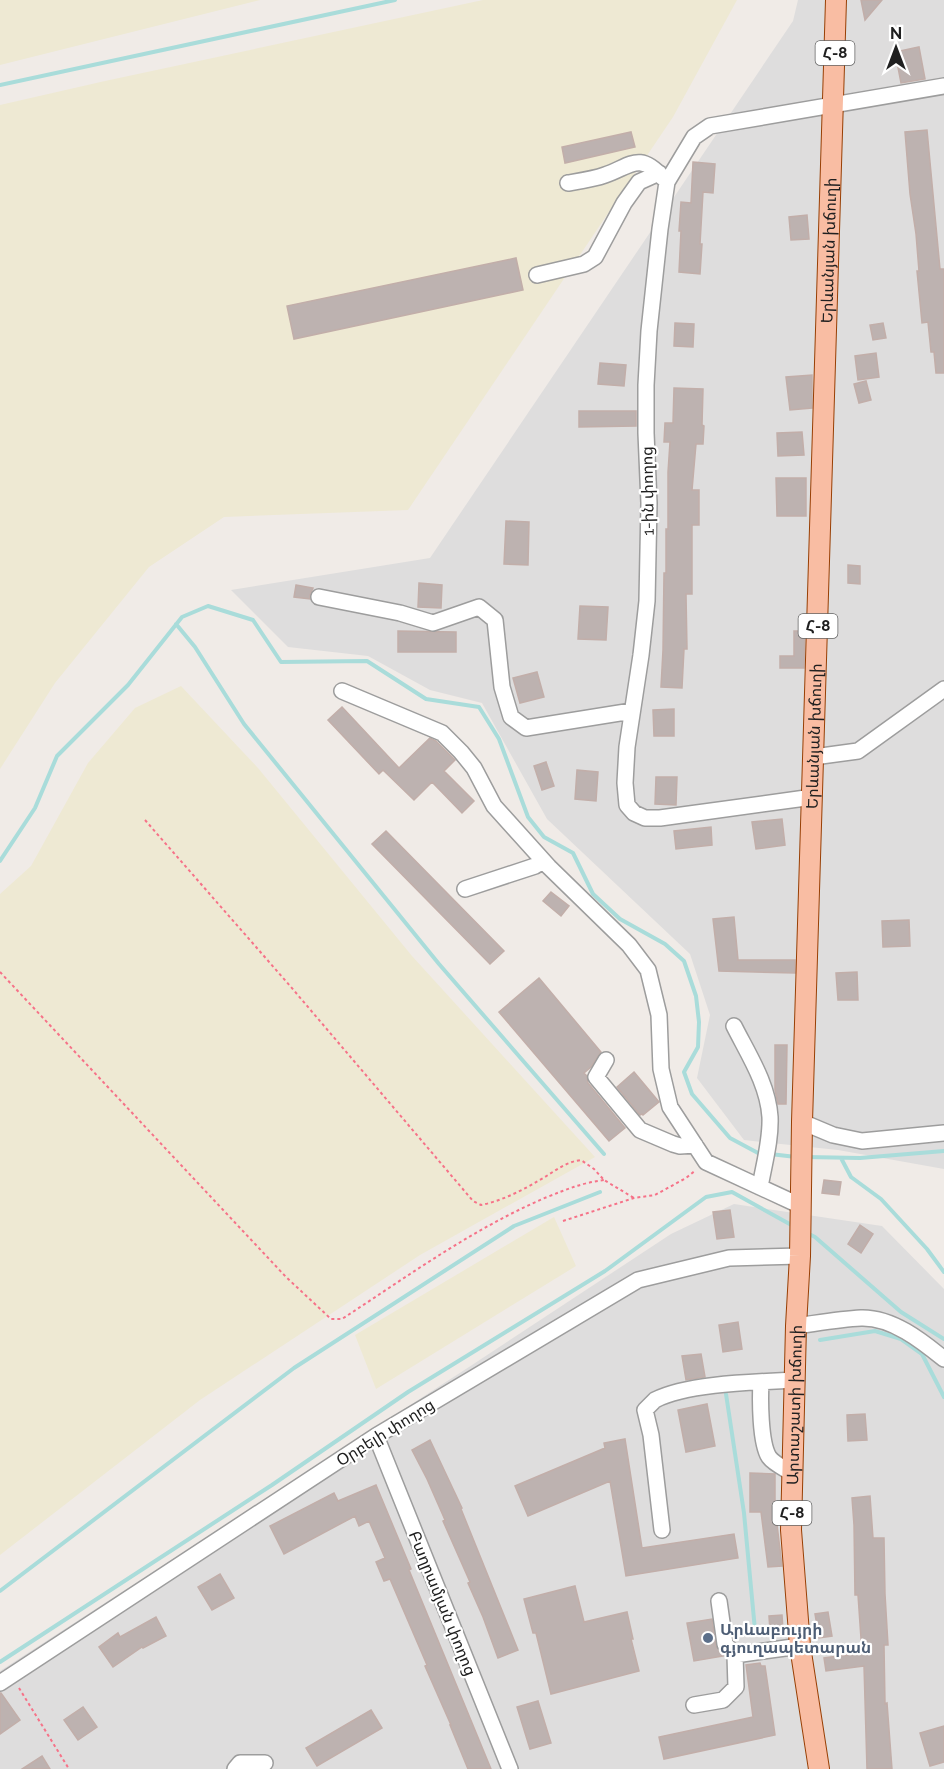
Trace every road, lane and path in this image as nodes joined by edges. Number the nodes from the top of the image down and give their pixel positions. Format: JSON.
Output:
{"nodes":[{"id":1,"x":837,"y":0,"type":"edge"},
{"id":2,"x":944,"y":86,"type":"edge"},
{"id":3,"x":834,"y":105,"type":"junction"},
{"id":4,"x":663,"y":177,"type":"junction"},
{"id":5,"x":568,"y":183,"type":"dead end"},
{"id":6,"x":537,"y":275,"type":"dead end"},
{"id":7,"x":319,"y":597,"type":"dead end"},
{"id":8,"x":944,"y":689,"type":"edge"},
{"id":9,"x":342,"y":691,"type":"dead end"},
{"id":10,"x":632,"y":711,"type":"junction"},
{"id":11,"x":814,"y":757,"type":"junction"},
{"id":12,"x":813,"y":797,"type":"junction"},
{"id":13,"x":145,"y":820,"type":"dead end"},
{"id":14,"x":543,"y":861,"type":"junction"},
{"id":15,"x":465,"y":889,"type":"dead end"},
{"id":16,"x":0,"y":972,"type":"edge"},
{"id":17,"x":734,"y":1026,"type":"dead end"},
{"id":18,"x":606,"y":1060,"type":"dead end"},
{"id":19,"x":802,"y":1122,"type":"junction"},
{"id":20,"x":944,"y":1133,"type":"edge"},
{"id":21,"x":695,"y":1145,"type":"junction"},
{"id":22,"x":706,"y":1162,"type":"junction"},
{"id":23,"x":604,"y":1180,"type":"junction"},
{"id":24,"x":760,"y":1187,"type":"junction"},
{"id":25,"x":634,"y":1198,"type":"junction"},
{"id":26,"x":801,"y":1206,"type":"junction"},
{"id":27,"x":563,"y":1221,"type":"dead end"},
{"id":28,"x":800,"y":1256,"type":"junction"},
{"id":29,"x":796,"y":1326,"type":"junction"},
{"id":30,"x":944,"y":1359,"type":"edge"},
{"id":31,"x":796,"y":1380,"type":"junction"},
{"id":32,"x":761,"y":1382,"type":"junction"},
{"id":33,"x":376,"y":1436,"type":"junction"},
{"id":34,"x":792,"y":1473,"type":"junction"},
{"id":35,"x":662,"y":1530,"type":"dead end"},
{"id":36,"x":719,"y":1601,"type":"dead end"},
{"id":37,"x":800,"y":1646,"type":"junction"},
{"id":38,"x":735,"y":1654,"type":"junction"},
{"id":39,"x":6,"y":1679,"type":"edge"},
{"id":40,"x":694,"y":1705,"type":"dead end"},
{"id":41,"x":266,"y":1763,"type":"dead end"},
{"id":42,"x":69,"y":1769,"type":"edge"},
{"id":43,"x":235,"y":1769,"type":"edge"},
{"id":44,"x":510,"y":1769,"type":"edge"},
{"id":45,"x":819,"y":1769,"type":"edge"}],
"edges":[{"from":1,"to":3,"type":"main road","name":"Երևանյան խճուղի","number":"Հ-8"},
{"from":2,"to":3,"type":"street","name":"1-ին փողոց"},
{"from":3,"to":4,"type":"street","name":"1-ին փողոց"},
{"from":3,"to":11,"type":"main road","name":"Երևանյան խճուղի","number":"Հ-8"},
{"from":4,"to":5,"type":"street"},
{"from":4,"to":6,"type":"street"},
{"from":4,"to":10,"type":"street","name":"1-ին փողոց"},
{"from":7,"to":10,"type":"street"},
{"from":8,"to":11,"type":"street"},
{"from":9,"to":14,"type":"street"},
{"from":10,"to":12,"type":"street","name":"1-ին փողոց"},
{"from":11,"to":12,"type":"main road","name":"Երևանյան խճուղի","number":"Հ-8"},
{"from":12,"to":19,"type":"main road","name":"Երևանյան խճուղի","number":"Հ-8"},
{"from":13,"to":23,"type":"path"},
{"from":14,"to":15,"type":"street"},
{"from":14,"to":21,"type":"street"},
{"from":16,"to":23,"type":"path"},
{"from":17,"to":24,"type":"street"},
{"from":18,"to":21,"type":"street"},
{"from":19,"to":20,"type":"street"},
{"from":19,"to":26,"type":"main road","name":"Երևանյան խճուղի","number":"Հ-8"},
{"from":21,"to":22,"type":"street"},
{"from":22,"to":24,"type":"street"},
{"from":22,"to":25,"type":"path"},
{"from":23,"to":25,"type":"path"},
{"from":24,"to":26,"type":"street"},
{"from":25,"to":27,"type":"path"},
{"from":26,"to":28,"type":"main road","name":"Երևանյան խճուղի","number":"Հ-8"},
{"from":28,"to":29,"type":"main road","name":"Արտաշատի խճուղի","number":"Հ-8"},
{"from":28,"to":33,"type":"street","name":"Օրբելի փողոց"},
{"from":29,"to":30,"type":"street"},
{"from":29,"to":31,"type":"main road","name":"Արտաշատի խճուղի","number":"Հ-8"},
{"from":31,"to":32,"type":"street"},
{"from":31,"to":34,"type":"main road","name":"Արտաշատի խճուղի","number":"Հ-8"},
{"from":32,"to":34,"type":"street"},
{"from":32,"to":35,"type":"street"},
{"from":33,"to":39,"type":"street","name":"Օրբելի փողոց"},
{"from":33,"to":44,"type":"street","name":"Բաղրամյան փողոց"},
{"from":34,"to":37,"type":"main road","name":"Արտաշատի խճուղի","number":"Հ-8"},
{"from":36,"to":38,"type":"street"},
{"from":37,"to":38,"type":"street"},
{"from":37,"to":45,"type":"main road","name":"Արտաշատի խճուղի","number":"Հ-8"},
{"from":38,"to":40,"type":"street"},
{"from":39,"to":42,"type":"path"},
{"from":41,"to":43,"type":"street"}]}
